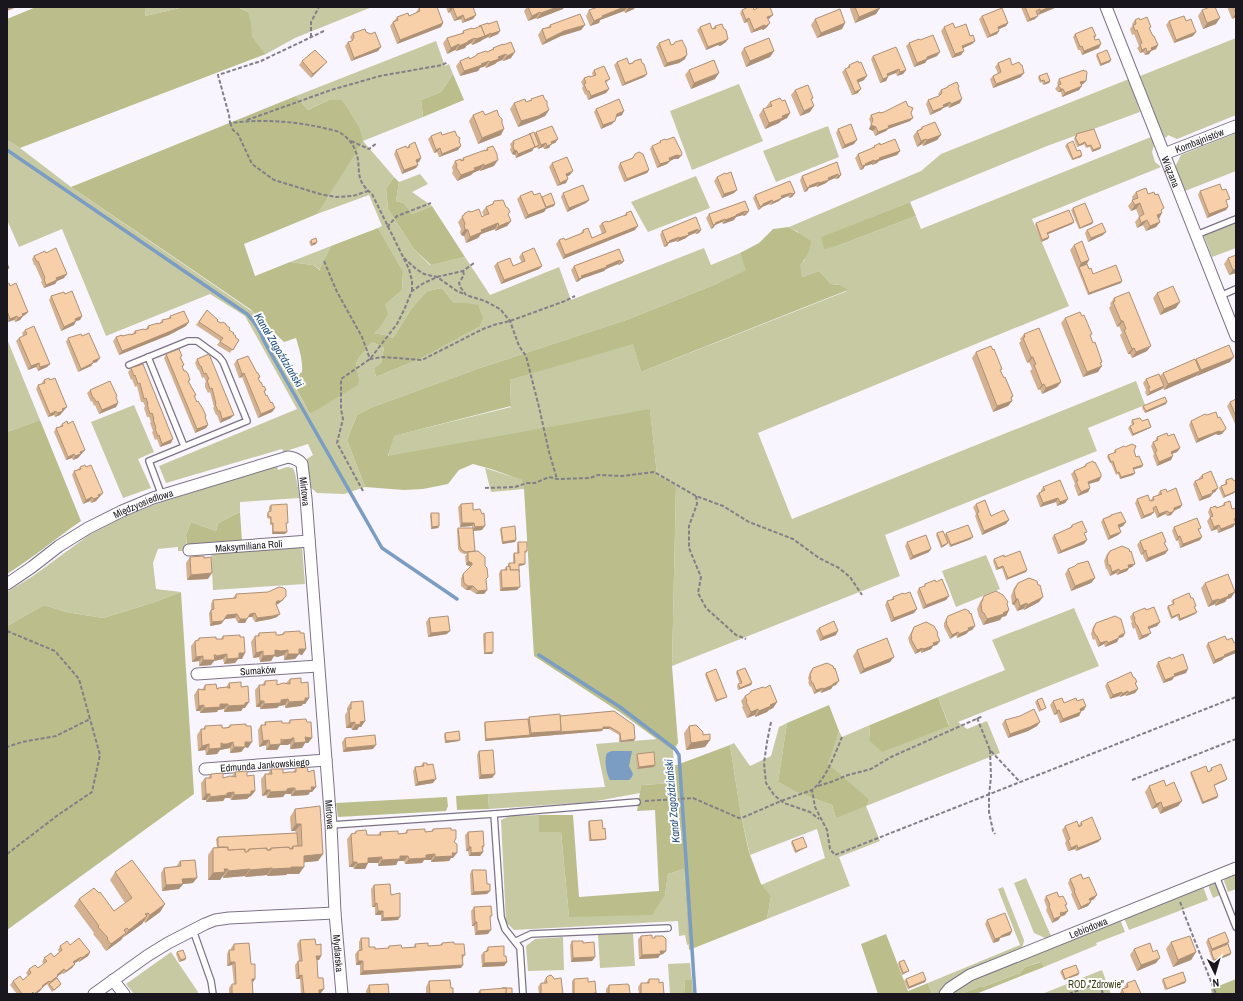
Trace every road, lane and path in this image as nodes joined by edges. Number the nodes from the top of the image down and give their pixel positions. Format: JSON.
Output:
{"nodes":[{"id":1,"x":319,"y":7,"type":"edge"},
{"id":2,"x":1106,"y":7,"type":"edge"},
{"id":3,"x":324,"y":31,"type":"dead end"},
{"id":4,"x":311,"y":37,"type":"junction"},
{"id":5,"x":448,"y":62,"type":"dead end"},
{"id":6,"x":244,"y":121,"type":"junction"},
{"id":7,"x":230,"y":123,"type":"junction"},
{"id":8,"x":1236,"y":126,"type":"edge"},
{"id":9,"x":350,"y":141,"type":"junction"},
{"id":10,"x":377,"y":143,"type":"dead end"},
{"id":11,"x":1164,"y":154,"type":"junction"},
{"id":12,"x":368,"y":191,"type":"junction"},
{"id":13,"x":431,"y":203,"type":"dead end"},
{"id":14,"x":1236,"y":219,"type":"edge"},
{"id":15,"x":388,"y":227,"type":"junction"},
{"id":16,"x":1196,"y":235,"type":"junction"},
{"id":17,"x":402,"y":256,"type":"junction"},
{"id":18,"x":324,"y":261,"type":"dead end"},
{"id":19,"x":474,"y":263,"type":"dead end"},
{"id":20,"x":463,"y":271,"type":"junction"},
{"id":21,"x":437,"y":277,"type":"junction"},
{"id":22,"x":1236,"y":289,"type":"edge"},
{"id":23,"x":412,"y":291,"type":"junction"},
{"id":24,"x":466,"y":295,"type":"junction"},
{"id":25,"x":575,"y":296,"type":"dead end"},
{"id":26,"x":1220,"y":296,"type":"junction"},
{"id":27,"x":510,"y":321,"type":"junction"},
{"id":28,"x":1236,"y":336,"type":"edge"},
{"id":29,"x":148,"y":357,"type":"junction"},
{"id":30,"x":370,"y":359,"type":"junction"},
{"id":31,"x":129,"y":365,"type":"dead end"},
{"id":32,"x":184,"y":446,"type":"junction"},
{"id":33,"x":294,"y":458,"type":"joint"},
{"id":34,"x":557,"y":479,"type":"junction"},
{"id":35,"x":485,"y":488,"type":"dead end"},
{"id":36,"x":363,"y":492,"type":"dead end"},
{"id":37,"x":162,"y":496,"type":"junction"},
{"id":38,"x":696,"y":496,"type":"junction"},
{"id":39,"x":309,"y":541,"type":"junction"},
{"id":40,"x":189,"y":550,"type":"dead end"},
{"id":41,"x":7,"y":584,"type":"edge"},
{"id":42,"x":862,"y":595,"type":"dead end"},
{"id":43,"x":7,"y":632,"type":"edge"},
{"id":44,"x":746,"y":639,"type":"dead end"},
{"id":45,"x":318,"y":666,"type":"junction"},
{"id":46,"x":197,"y":674,"type":"dead end"},
{"id":47,"x":1236,"y":697,"type":"edge"},
{"id":48,"x":983,"y":716,"type":"dead end"},
{"id":49,"x":976,"y":718,"type":"junction"},
{"id":50,"x":90,"y":720,"type":"junction"},
{"id":51,"x":771,"y":722,"type":"dead end"},
{"id":52,"x":842,"y":737,"type":"dead end"},
{"id":53,"x":1236,"y":739,"type":"edge"},
{"id":54,"x":7,"y":747,"type":"edge"},
{"id":55,"x":990,"y":750,"type":"junction"},
{"id":56,"x":326,"y":760,"type":"junction"},
{"id":57,"x":205,"y":769,"type":"dead end"},
{"id":58,"x":1132,"y":780,"type":"dead end"},
{"id":59,"x":1020,"y":782,"type":"junction"},
{"id":60,"x":818,"y":786,"type":"junction"},
{"id":61,"x":812,"y":790,"type":"junction"},
{"id":62,"x":989,"y":795,"type":"junction"},
{"id":63,"x":781,"y":801,"type":"junction"},
{"id":64,"x":637,"y":802,"type":"joint"},
{"id":65,"x":494,"y":814,"type":"junction"},
{"id":66,"x":820,"y":820,"type":"junction"},
{"id":67,"x":330,"y":825,"type":"junction"},
{"id":68,"x":995,"y":834,"type":"dead end"},
{"id":69,"x":7,"y":854,"type":"edge"},
{"id":70,"x":1236,"y":868,"type":"edge"},
{"id":71,"x":1216,"y":876,"type":"junction"},
{"id":72,"x":1183,"y":911,"type":"dead end"},
{"id":73,"x":335,"y":913,"type":"junction"},
{"id":74,"x":1236,"y":927,"type":"edge"},
{"id":75,"x":668,"y":928,"type":"dead end"},
{"id":76,"x":193,"y":930,"type":"junction"},
{"id":77,"x":516,"y":941,"type":"junction"},
{"id":78,"x":113,"y":980,"type":"junction"},
{"id":79,"x":94,"y":994,"type":"edge"},
{"id":80,"x":124,"y":994,"type":"edge"},
{"id":81,"x":213,"y":994,"type":"edge"},
{"id":82,"x":342,"y":994,"type":"edge"},
{"id":83,"x":523,"y":994,"type":"edge"},
{"id":84,"x":945,"y":994,"type":"edge"},
{"id":85,"x":1069,"y":994,"type":"edge"},
{"id":86,"x":1103,"y":994,"type":"edge"},
{"id":87,"x":1216,"y":994,"type":"edge"}],
"edges":[{"from":1,"to":4,"type":"path"},
{"from":2,"to":11,"type":"street","name":"Wiązana"},
{"from":3,"to":4,"type":"path"},
{"from":4,"to":7,"type":"path"},
{"from":5,"to":6,"type":"path"},
{"from":6,"to":7,"type":"path"},
{"from":6,"to":9,"type":"path"},
{"from":7,"to":12,"type":"path"},
{"from":8,"to":11,"type":"street","name":"Kombajnistów"},
{"from":9,"to":10,"type":"path"},
{"from":9,"to":12,"type":"path"},
{"from":11,"to":16,"type":"street","name":"Wiązana"},
{"from":12,"to":15,"type":"path"},
{"from":13,"to":15,"type":"path"},
{"from":14,"to":16,"type":"lane"},
{"from":15,"to":17,"type":"path"},
{"from":16,"to":26,"type":"street","name":"Wiązana"},
{"from":17,"to":21,"type":"path"},
{"from":17,"to":23,"type":"path"},
{"from":18,"to":30,"type":"path"},
{"from":19,"to":20,"type":"path"},
{"from":20,"to":21,"type":"path"},
{"from":20,"to":24,"type":"path"},
{"from":21,"to":23,"type":"path"},
{"from":21,"to":24,"type":"path"},
{"from":22,"to":26,"type":"lane"},
{"from":23,"to":30,"type":"path"},
{"from":24,"to":27,"type":"path"},
{"from":25,"to":27,"type":"path"},
{"from":26,"to":28,"type":"street","name":"Wiązana"},
{"from":27,"to":30,"type":"path"},
{"from":27,"to":34,"type":"path"},
{"from":29,"to":31,"type":"lane"},
{"from":29,"to":32,"type":"lane"},
{"from":29,"to":32,"type":"lane"},
{"from":30,"to":36,"type":"path"},
{"from":32,"to":37,"type":"lane"},
{"from":33,"to":37,"type":"street","name":"Międzyosiedlowa"},
{"from":33,"to":39,"type":"street","name":"Mirtowa"},
{"from":34,"to":35,"type":"path"},
{"from":34,"to":38,"type":"path"},
{"from":37,"to":41,"type":"street","name":"Międzyosiedlowa"},
{"from":38,"to":42,"type":"path"},
{"from":38,"to":44,"type":"path"},
{"from":39,"to":40,"type":"street","name":"Maksymiliana Roli"},
{"from":39,"to":45,"type":"street","name":"Mirtowa"},
{"from":43,"to":50,"type":"path"},
{"from":45,"to":46,"type":"street","name":"Sumaków"},
{"from":45,"to":56,"type":"street","name":"Mirtowa"},
{"from":47,"to":59,"type":"path"},
{"from":48,"to":49,"type":"path"},
{"from":49,"to":55,"type":"path"},
{"from":49,"to":60,"type":"path"},
{"from":50,"to":54,"type":"path"},
{"from":50,"to":69,"type":"path"},
{"from":51,"to":63,"type":"path"},
{"from":52,"to":60,"type":"path"},
{"from":53,"to":58,"type":"path"},
{"from":55,"to":59,"type":"path"},
{"from":55,"to":62,"type":"path"},
{"from":56,"to":57,"type":"street","name":"Edmunda Jankowskiego"},
{"from":56,"to":67,"type":"street","name":"Mirtowa"},
{"from":59,"to":62,"type":"path"},
{"from":60,"to":61,"type":"path"},
{"from":61,"to":63,"type":"path"},
{"from":61,"to":66,"type":"path"},
{"from":62,"to":66,"type":"path"},
{"from":62,"to":68,"type":"path"},
{"from":63,"to":64,"type":"path"},
{"from":63,"to":66,"type":"path"},
{"from":64,"to":65,"type":"lane"},
{"from":65,"to":67,"type":"lane"},
{"from":65,"to":77,"type":"lane"},
{"from":67,"to":73,"type":"street","name":"Mirtowa"},
{"from":70,"to":71,"type":"street","name":"Lebiodowa"},
{"from":71,"to":74,"type":"lane"},
{"from":71,"to":84,"type":"street","name":"Lebiodowa"},
{"from":72,"to":87,"type":"path"},
{"from":73,"to":76,"type":"street"},
{"from":73,"to":82,"type":"street","name":"Mydlarska"},
{"from":75,"to":77,"type":"lane"},
{"from":76,"to":78,"type":"street"},
{"from":76,"to":81,"type":"lane"},
{"from":77,"to":83,"type":"lane"},
{"from":78,"to":79,"type":"street"},
{"from":78,"to":80,"type":"street"},
{"from":85,"to":86,"type":"path"}]}
